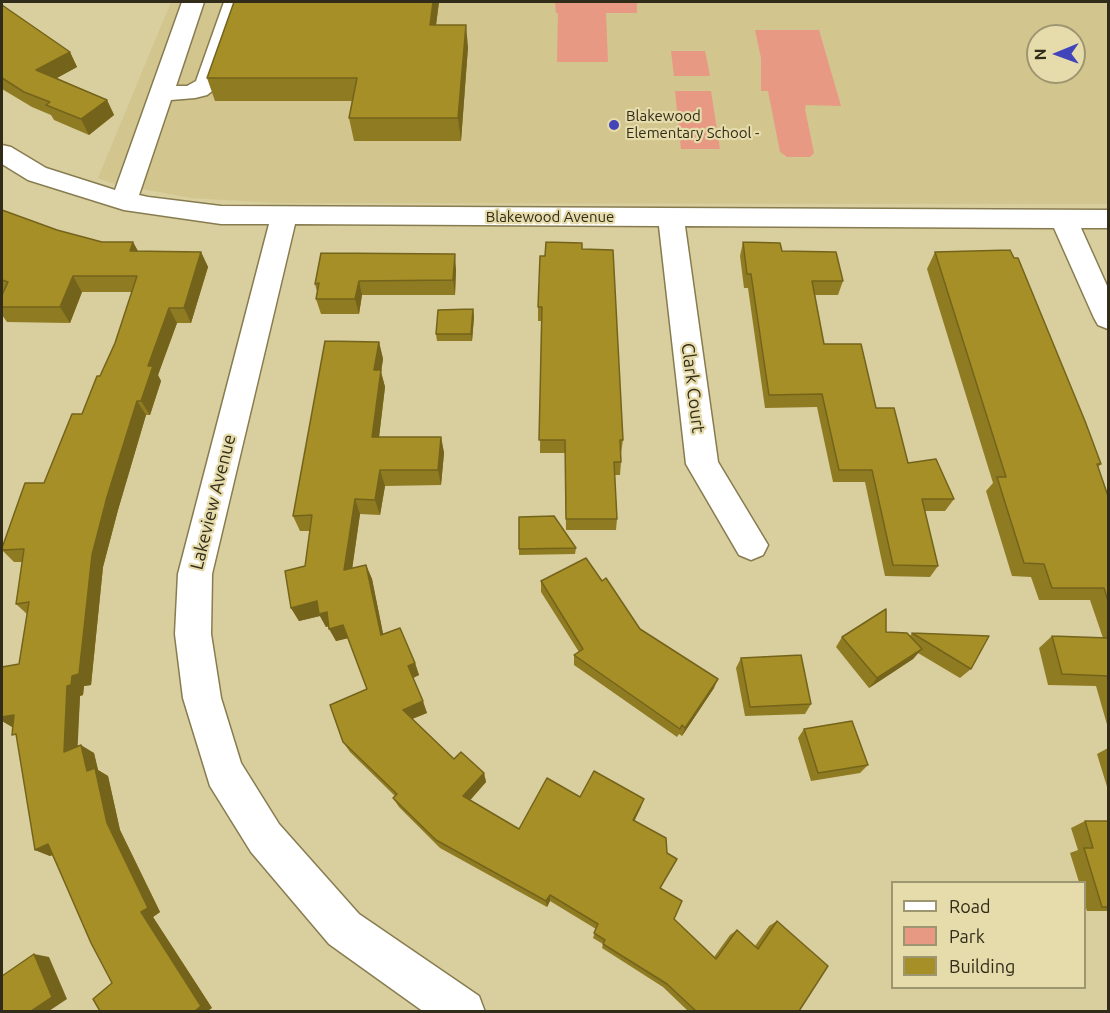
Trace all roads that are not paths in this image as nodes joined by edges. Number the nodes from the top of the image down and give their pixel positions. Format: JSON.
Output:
{"nodes":[{"id":1,"x":193,"y":2,"type":"edge"},
{"id":2,"x":234,"y":2,"type":"edge"},
{"id":3,"x":161,"y":93,"type":"junction"},
{"id":4,"x":2,"y":153,"type":"edge"},
{"id":5,"x":124,"y":201,"type":"junction"},
{"id":6,"x":284,"y":216,"type":"junction"},
{"id":7,"x":671,"y":218,"type":"junction"},
{"id":8,"x":1108,"y":219,"type":"edge"},
{"id":9,"x":1064,"y":220,"type":"junction"},
{"id":10,"x":1108,"y":318,"type":"edge"},
{"id":11,"x":751,"y":545,"type":"dead end"},
{"id":12,"x":458,"y":1010,"type":"edge"}],
"edges":[{"from":1,"to":3,"type":"street"},
{"from":2,"to":3,"type":"street"},
{"from":3,"to":5,"type":"street"},
{"from":4,"to":5,"type":"street","name":"Blakewood Avenue"},
{"from":5,"to":6,"type":"street","name":"Blakewood Avenue"},
{"from":6,"to":7,"type":"street","name":"Blakewood Avenue"},
{"from":6,"to":12,"type":"street","name":"Lakeview Avenue"},
{"from":7,"to":9,"type":"street","name":"Blakewood Avenue"},
{"from":7,"to":11,"type":"street","name":"Clark Court"},
{"from":8,"to":9,"type":"street","name":"Blakewood Avenue"},
{"from":9,"to":10,"type":"street"}]}
